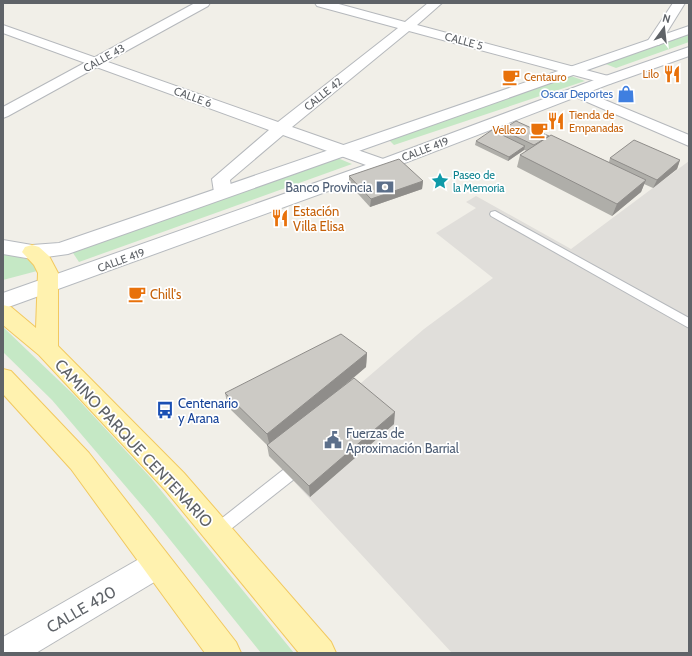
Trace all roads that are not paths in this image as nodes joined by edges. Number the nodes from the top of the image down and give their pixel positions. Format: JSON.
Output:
{"nodes":[{"id":1,"x":204,"y":3,"type":"edge"},
{"id":2,"x":321,"y":3,"type":"edge"},
{"id":3,"x":436,"y":3,"type":"edge"},
{"id":4,"x":679,"y":3,"type":"edge"},
{"id":5,"x":408,"y":26,"type":"junction"},
{"id":6,"x":3,"y":29,"type":"edge"},
{"id":7,"x":689,"y":30,"type":"edge"},
{"id":8,"x":654,"y":42,"type":"junction"},
{"id":9,"x":689,"y":51,"type":"edge"},
{"id":10,"x":96,"y":62,"type":"junction"},
{"id":11,"x":572,"y":70,"type":"junction"},
{"id":12,"x":607,"y":80,"type":"junction"},
{"id":13,"x":576,"y":92,"type":"junction"},
{"id":14,"x":3,"y":113,"type":"edge"},
{"id":15,"x":281,"y":128,"type":"junction"},
{"id":16,"x":689,"y":141,"type":"edge"},
{"id":17,"x":343,"y":151,"type":"junction"},
{"id":18,"x":383,"y":165,"type":"junction"},
{"id":19,"x":223,"y":192,"type":"junction"},
{"id":20,"x":495,"y":214,"type":"dead end"},
{"id":21,"x":3,"y":248,"type":"edge"},
{"id":22,"x":32,"y":252,"type":"junction"},
{"id":23,"x":48,"y":286,"type":"junction"},
{"id":24,"x":3,"y":302,"type":"edge"},
{"id":25,"x":3,"y":313,"type":"edge"},
{"id":26,"x":689,"y":324,"type":"edge"},
{"id":27,"x":47,"y":349,"type":"junction"},
{"id":28,"x":3,"y":378,"type":"edge"},
{"id":29,"x":288,"y":474,"type":"edge"},
{"id":30,"x":217,"y":531,"type":"junction"},
{"id":31,"x":156,"y":565,"type":"junction"},
{"id":32,"x":6,"y":653,"type":"edge"},
{"id":33,"x":224,"y":653,"type":"edge"},
{"id":34,"x":320,"y":653,"type":"edge"}],
"edges":[{"from":1,"to":10,"type":"street","name":"CALLE 43"},
{"from":2,"to":5,"type":"street","name":"CALLE 5"},
{"from":3,"to":5,"type":"street","name":"CALLE 42"},
{"from":4,"to":8,"type":"street"},
{"from":5,"to":11,"type":"street","name":"CALLE 5"},
{"from":5,"to":15,"type":"street","name":"CALLE 42"},
{"from":6,"to":10,"type":"street","name":"CALLE 6"},
{"from":7,"to":8,"type":"street","name":"CALLE 419"},
{"from":8,"to":11,"type":"street","name":"CALLE 419"},
{"from":9,"to":12,"type":"street","name":"CALLE 419"},
{"from":10,"to":14,"type":"street","name":"CALLE 43"},
{"from":10,"to":15,"type":"street","name":"CALLE 6"},
{"from":11,"to":12,"type":"street","name":"CALLE 5"},
{"from":11,"to":17,"type":"street","name":"CALLE 419"},
{"from":12,"to":13,"type":"street","name":"CALLE 419"},
{"from":13,"to":16,"type":"street"},
{"from":13,"to":18,"type":"street","name":"CALLE 419"},
{"from":15,"to":17,"type":"street","name":"CALLE 6"},
{"from":15,"to":19,"type":"street","name":"CALLE 42"},
{"from":17,"to":18,"type":"street","name":"CALLE 6"},
{"from":17,"to":19,"type":"street","name":"CALLE 419"},
{"from":18,"to":23,"type":"street","name":"CALLE 419"},
{"from":19,"to":22,"type":"street","name":"CALLE 419"},
{"from":20,"to":26,"type":"lane"},
{"from":21,"to":22,"type":"street"},
{"from":22,"to":23,"type":"main road"},
{"from":23,"to":24,"type":"street","name":"CALLE 419"},
{"from":23,"to":27,"type":"main road"},
{"from":25,"to":27,"type":"main road","name":"CAMINO PARQUE CENTENARIO"},
{"from":27,"to":30,"type":"main road","name":"CAMINO PARQUE CENTENARIO"},
{"from":28,"to":31,"type":"main road"},
{"from":29,"to":30,"type":"lane"},
{"from":30,"to":34,"type":"main road","name":"CAMINO PARQUE CENTENARIO"},
{"from":31,"to":32,"type":"street","name":"CALLE 420"},
{"from":31,"to":33,"type":"main road"}]}
